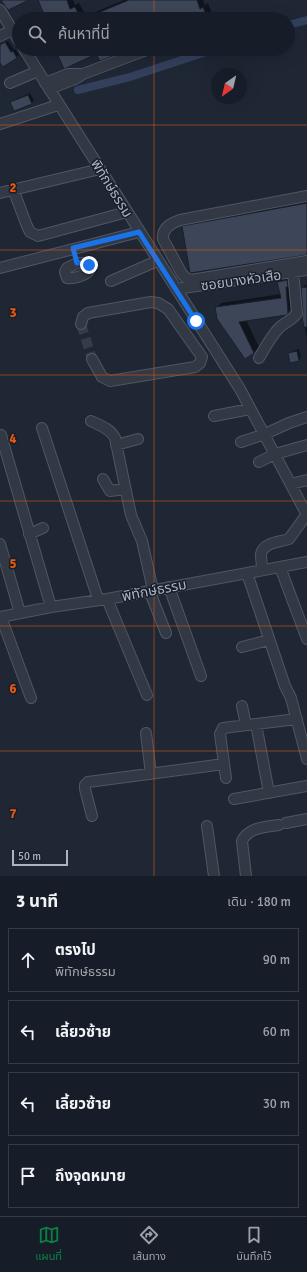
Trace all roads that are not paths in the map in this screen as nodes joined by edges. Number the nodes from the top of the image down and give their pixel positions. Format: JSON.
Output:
{"nodes":[{"id":1,"x":0,"y":10,"type":"edge"},
{"id":2,"x":12,"y":30,"type":"joint"},
{"id":3,"x":0,"y":36,"type":"edge"},
{"id":4,"x":28,"y":56,"type":"edge"},
{"id":5,"x":131,"y":56,"type":"edge"},
{"id":6,"x":38,"y":71,"type":"junction"},
{"id":7,"x":10,"y":82,"type":"dead end"},
{"id":8,"x":47,"y":86,"type":"junction"},
{"id":9,"x":58,"y":104,"type":"junction"},
{"id":10,"x":0,"y":124,"type":"edge"},
{"id":11,"x":100,"y":169,"type":"junction"},
{"id":12,"x":13,"y":189,"type":"junction"},
{"id":13,"x":0,"y":192,"type":"edge"},
{"id":14,"x":307,"y":196,"type":"edge"},
{"id":15,"x":127,"y":212,"type":"junction"},
{"id":16,"x":139,"y":232,"type":"junction"},
{"id":17,"x":73,"y":248,"type":"junction"},
{"id":18,"x":158,"y":261,"type":"junction"},
{"id":19,"x":307,"y":261,"type":"edge"},
{"id":20,"x":77,"y":263,"type":"dead end"},
{"id":21,"x":0,"y":268,"type":"edge"},
{"id":22,"x":307,"y":270,"type":"edge"},
{"id":23,"x":293,"y":272,"type":"junction"},
{"id":24,"x":110,"y":281,"type":"dead end"},
{"id":25,"x":176,"y":290,"type":"junction"},
{"id":26,"x":196,"y":321,"type":"junction"},
{"id":27,"x":82,"y":324,"type":"dead end"},
{"id":28,"x":182,"y":328,"type":"junction"},
{"id":29,"x":259,"y":358,"type":"dead end"},
{"id":30,"x":92,"y":359,"type":"tunnel mouth"},
{"id":31,"x":250,"y":409,"type":"junction"},
{"id":32,"x":214,"y":416,"type":"dead end"},
{"id":33,"x":307,"y":417,"type":"edge"},
{"id":34,"x":91,"y":421,"type":"dead end"},
{"id":35,"x":42,"y":428,"type":"dead end"},
{"id":36,"x":265,"y":434,"type":"junction"},
{"id":37,"x":1,"y":435,"type":"edge"},
{"id":38,"x":138,"y":440,"type":"dead end"},
{"id":39,"x":241,"y":442,"type":"dead end"},
{"id":40,"x":116,"y":445,"type":"junction"},
{"id":41,"x":307,"y":445,"type":"edge"},
{"id":42,"x":275,"y":454,"type":"junction"},
{"id":43,"x":259,"y":462,"type":"dead end"},
{"id":44,"x":103,"y":479,"type":"dead end"},
{"id":45,"x":307,"y":480,"type":"edge"},
{"id":46,"x":291,"y":484,"type":"junction"},
{"id":47,"x":126,"y":488,"type":"junction"},
{"id":48,"x":307,"y":514,"type":"edge"},
{"id":49,"x":43,"y":528,"type":"dead end"},
{"id":50,"x":29,"y":534,"type":"junction"},
{"id":51,"x":0,"y":544,"type":"edge"},
{"id":52,"x":307,"y":562,"type":"edge"},
{"id":53,"x":280,"y":567,"type":"junction"},
{"id":54,"x":262,"y":570,"type":"junction"},
{"id":55,"x":247,"y":573,"type":"junction"},
{"id":56,"x":169,"y":587,"type":"junction"},
{"id":57,"x":151,"y":590,"type":"junction"},
{"id":58,"x":103,"y":599,"type":"junction"},
{"id":59,"x":51,"y":607,"type":"junction"},
{"id":60,"x":20,"y":613,"type":"junction"},
{"id":61,"x":1,"y":617,"type":"edge"},
{"id":62,"x":166,"y":633,"type":"dead end"},
{"id":63,"x":307,"y":639,"type":"edge"},
{"id":64,"x":269,"y":640,"type":"junction"},
{"id":65,"x":242,"y":646,"type":"dead end"},
{"id":66,"x":201,"y":676,"type":"dead end"},
{"id":67,"x":147,"y":695,"type":"dead end"},
{"id":68,"x":31,"y":698,"type":"dead end"},
{"id":69,"x":242,"y":706,"type":"dead end"},
{"id":70,"x":301,"y":723,"type":"edge"},
{"id":71,"x":251,"y":724,"type":"junction"},
{"id":72,"x":146,"y":733,"type":"dead end"},
{"id":73,"x":307,"y":759,"type":"edge"},
{"id":74,"x":224,"y":764,"type":"junction"},
{"id":75,"x":151,"y":774,"type":"junction"},
{"id":76,"x":226,"y":778,"type":"dead end"},
{"id":77,"x":307,"y":786,"type":"edge"},
{"id":78,"x":269,"y":793,"type":"junction"},
{"id":79,"x":234,"y":799,"type":"dead end"},
{"id":80,"x":92,"y":816,"type":"dead end"},
{"id":81,"x":307,"y":819,"type":"edge"},
{"id":82,"x":207,"y":826,"type":"dead end"},
{"id":83,"x":214,"y":876,"type":"edge"},
{"id":84,"x":246,"y":876,"type":"edge"}],
"edges":[{"from":1,"to":2,"type":"street"},
{"from":2,"to":3,"type":"street"},
{"from":4,"to":6,"type":"street","name":"พิทักษ์ธรรม"},
{"from":5,"to":8,"type":"street"},
{"from":6,"to":7,"type":"street"},
{"from":6,"to":8,"type":"street","name":"พิทักษ์ธรรม"},
{"from":8,"to":9,"type":"street","name":"พิทักษ์ธรรม"},
{"from":9,"to":10,"type":"street"},
{"from":9,"to":11,"type":"street","name":"พิทักษ์ธรรม"},
{"from":11,"to":12,"type":"street"},
{"from":11,"to":15,"type":"street","name":"พิทักษ์ธรรม"},
{"from":12,"to":13,"type":"street"},
{"from":12,"to":15,"type":"street"},
{"from":14,"to":19,"type":"street"},
{"from":15,"to":16,"type":"street","name":"พิทักษ์ธรรม"},
{"from":16,"to":17,"type":"street"},
{"from":16,"to":18,"type":"street","name":"พิทักษ์ธรรม"},
{"from":17,"to":20,"type":"street"},
{"from":17,"to":21,"type":"street"},
{"from":18,"to":24,"type":"street"},
{"from":18,"to":25,"type":"street","name":"พิทักษ์ธรรม"},
{"from":22,"to":23,"type":"street","name":"ซอยบางหัวเสือ"},
{"from":23,"to":25,"type":"street","name":"ซอยบางหัวเสือ"},
{"from":23,"to":29,"type":"street"},
{"from":25,"to":26,"type":"street","name":"พิทักษ์ธรรม"},
{"from":26,"to":28,"type":"street"},
{"from":26,"to":31,"type":"street","name":"พิทักษ์ธรรม"},
{"from":27,"to":28,"type":"street"},
{"from":28,"to":30,"type":"street"},
{"from":31,"to":32,"type":"street"},
{"from":31,"to":36,"type":"street","name":"พิทักษ์ธรรม"},
{"from":33,"to":36,"type":"street"},
{"from":34,"to":40,"type":"street"},
{"from":35,"to":58,"type":"street"},
{"from":36,"to":39,"type":"street"},
{"from":36,"to":42,"type":"street","name":"พิทักษ์ธรรม"},
{"from":37,"to":50,"type":"street"},
{"from":38,"to":40,"type":"street"},
{"from":40,"to":47,"type":"street"},
{"from":41,"to":42,"type":"street"},
{"from":42,"to":43,"type":"street"},
{"from":42,"to":46,"type":"street","name":"พิทักษ์ธรรม"},
{"from":44,"to":47,"type":"street"},
{"from":45,"to":46,"type":"street"},
{"from":46,"to":48,"type":"street","name":"พิทักษ์ธรรม"},
{"from":47,"to":57,"type":"street"},
{"from":48,"to":54,"type":"street"},
{"from":49,"to":50,"type":"street"},
{"from":50,"to":59,"type":"street"},
{"from":51,"to":60,"type":"street"},
{"from":52,"to":53,"type":"street","name":"พิทักษ์ธรรม"},
{"from":53,"to":54,"type":"street","name":"พิทักษ์ธรรม"},
{"from":53,"to":63,"type":"street"},
{"from":54,"to":55,"type":"street","name":"พิทักษ์ธรรม"},
{"from":55,"to":56,"type":"street","name":"พิทักษ์ธรรม"},
{"from":55,"to":64,"type":"street"},
{"from":56,"to":57,"type":"street","name":"พิทักษ์ธรรม"},
{"from":56,"to":66,"type":"street"},
{"from":57,"to":58,"type":"street","name":"พิทักษ์ธรรม"},
{"from":57,"to":62,"type":"street"},
{"from":58,"to":59,"type":"street","name":"พิทักษ์ธรรม"},
{"from":58,"to":67,"type":"street"},
{"from":59,"to":60,"type":"street","name":"พิทักษ์ธรรม"},
{"from":60,"to":61,"type":"street","name":"พิทักษ์ธรรม"},
{"from":61,"to":68,"type":"street"},
{"from":64,"to":65,"type":"street"},
{"from":64,"to":70,"type":"street"},
{"from":69,"to":71,"type":"street"},
{"from":70,"to":71,"type":"street"},
{"from":70,"to":73,"type":"street"},
{"from":71,"to":74,"type":"street"},
{"from":71,"to":78,"type":"street"},
{"from":72,"to":75,"type":"street"},
{"from":74,"to":75,"type":"street"},
{"from":74,"to":76,"type":"street"},
{"from":75,"to":80,"type":"street"},
{"from":77,"to":78,"type":"street"},
{"from":78,"to":79,"type":"street"},
{"from":81,"to":84,"type":"street"},
{"from":82,"to":83,"type":"street"}]}
